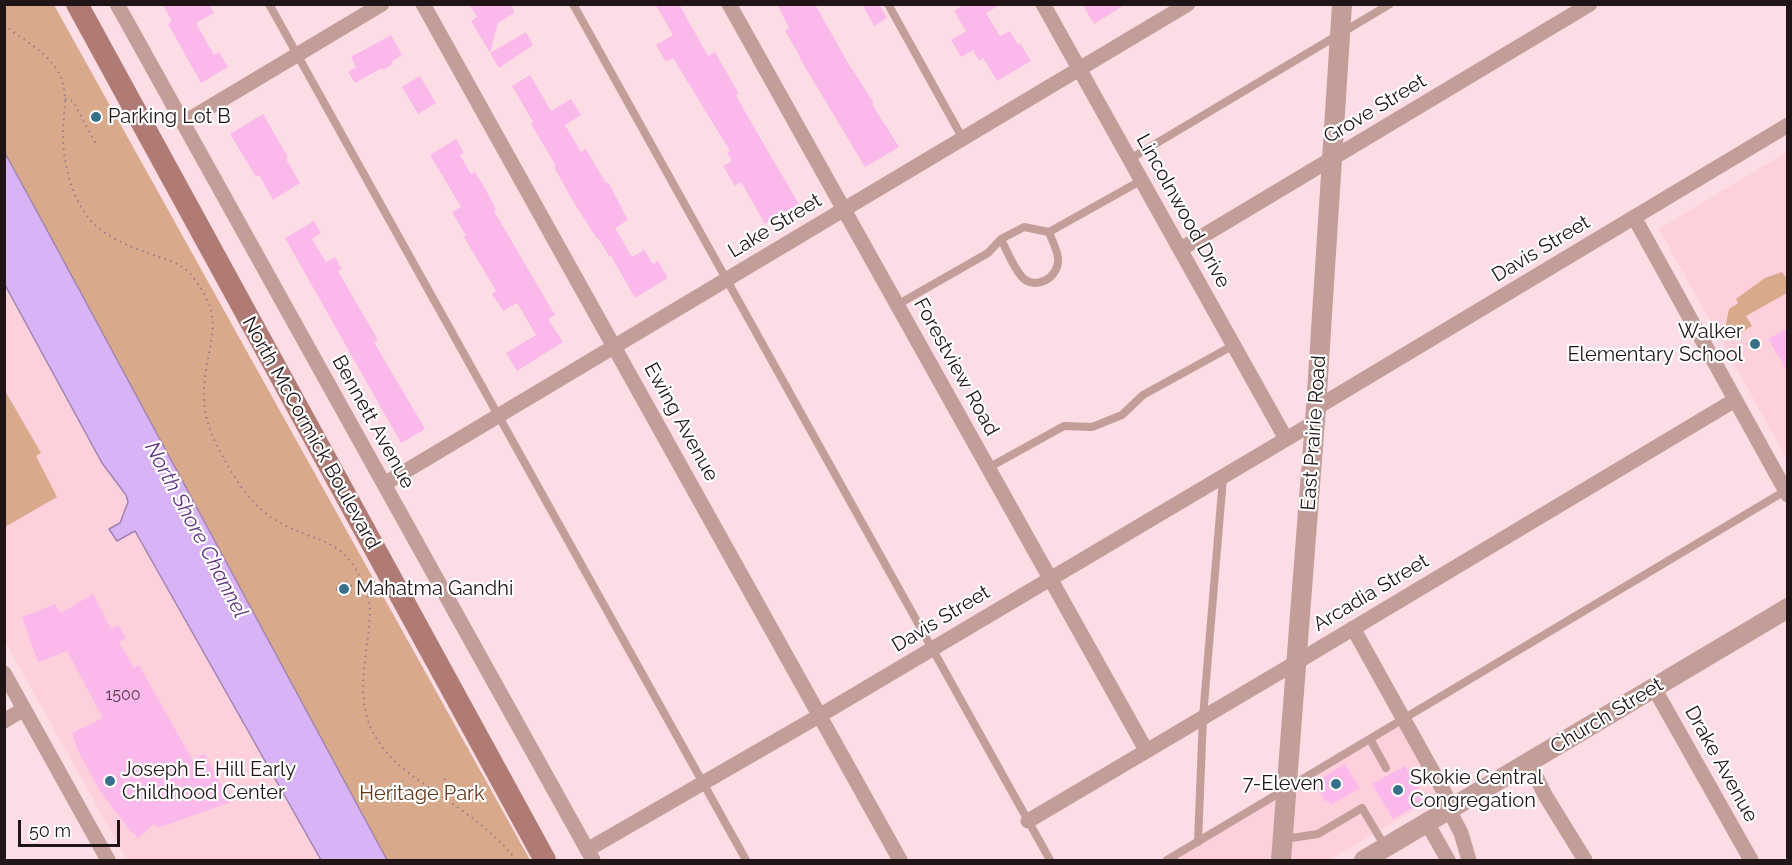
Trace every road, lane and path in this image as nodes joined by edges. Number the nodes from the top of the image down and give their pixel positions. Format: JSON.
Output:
{"nodes":[{"id":1,"x":77,"y":4,"type":"edge"},
{"id":2,"x":117,"y":4,"type":"edge"},
{"id":3,"x":269,"y":4,"type":"edge"},
{"id":4,"x":382,"y":4,"type":"edge"},
{"id":5,"x":423,"y":4,"type":"edge"},
{"id":6,"x":573,"y":4,"type":"edge"},
{"id":7,"x":729,"y":4,"type":"edge"},
{"id":8,"x":888,"y":4,"type":"edge"},
{"id":9,"x":1044,"y":4,"type":"edge"},
{"id":10,"x":1188,"y":4,"type":"edge"},
{"id":11,"x":1342,"y":4,"type":"edge"},
{"id":12,"x":1390,"y":4,"type":"edge"},
{"id":13,"x":1590,"y":4,"type":"edge"},
{"id":14,"x":4,"y":25,"type":"edge"},
{"id":15,"x":1340,"y":34,"type":"junction"},
{"id":16,"x":297,"y":56,"type":"junction"},
{"id":17,"x":1080,"y":69,"type":"junction"},
{"id":18,"x":65,"y":99,"type":"junction"},
{"id":19,"x":183,"y":123,"type":"junction"},
{"id":20,"x":1788,"y":125,"type":"edge"},
{"id":21,"x":963,"y":139,"type":"junction"},
{"id":22,"x":96,"y":144,"type":"dead end"},
{"id":23,"x":1333,"y":158,"type":"junction"},
{"id":24,"x":1130,"y":159,"type":"junction"},
{"id":25,"x":1142,"y":180,"type":"junction"},
{"id":26,"x":844,"y":210,"type":"junction"},
{"id":27,"x":1634,"y":217,"type":"junction"},
{"id":28,"x":1049,"y":232,"type":"junction"},
{"id":29,"x":1001,"y":239,"type":"junction"},
{"id":30,"x":1181,"y":249,"type":"junction"},
{"id":31,"x":727,"y":279,"type":"junction"},
{"id":32,"x":897,"y":304,"type":"junction"},
{"id":33,"x":1234,"y":345,"type":"junction"},
{"id":34,"x":615,"y":346,"type":"junction"},
{"id":35,"x":1735,"y":400,"type":"junction"},
{"id":36,"x":1316,"y":415,"type":"junction"},
{"id":37,"x":498,"y":416,"type":"junction"},
{"id":38,"x":1286,"y":439,"type":"junction"},
{"id":39,"x":988,"y":468,"type":"junction"},
{"id":40,"x":1223,"y":477,"type":"junction"},
{"id":41,"x":384,"y":484,"type":"junction"},
{"id":42,"x":1786,"y":493,"type":"edge"},
{"id":43,"x":1050,"y":579,"type":"junction"},
{"id":44,"x":362,"y":580,"type":"junction"},
{"id":45,"x":350,"y":586,"type":"junction"},
{"id":46,"x":1788,"y":609,"type":"edge"},
{"id":47,"x":1353,"y":628,"type":"junction"},
{"id":48,"x":931,"y":650,"type":"junction"},
{"id":49,"x":1297,"y":662,"type":"junction"},
{"id":50,"x":4,"y":673,"type":"edge"},
{"id":51,"x":1654,"y":688,"type":"junction"},
{"id":52,"x":24,"y":709,"type":"junction"},
{"id":53,"x":819,"y":716,"type":"junction"},
{"id":54,"x":1203,"y":717,"type":"junction"},
{"id":55,"x":1403,"y":719,"type":"junction"},
{"id":56,"x":4,"y":721,"type":"edge"},
{"id":57,"x":1370,"y":739,"type":"junction"},
{"id":58,"x":1146,"y":750,"type":"junction"},
{"id":59,"x":1529,"y":762,"type":"junction"},
{"id":60,"x":1386,"y":768,"type":"dead end"},
{"id":61,"x":445,"y":777,"type":"dead end"},
{"id":62,"x":703,"y":783,"type":"junction"},
{"id":63,"x":1287,"y":789,"type":"junction"},
{"id":64,"x":444,"y":798,"type":"junction"},
{"id":65,"x":1451,"y":809,"type":"junction"},
{"id":66,"x":1028,"y":821,"type":"junction"},
{"id":67,"x":1427,"y":823,"type":"junction"},
{"id":68,"x":1283,"y":840,"type":"junction"},
{"id":69,"x":1198,"y":842,"type":"junction"},
{"id":70,"x":1386,"y":848,"type":"junction"},
{"id":71,"x":590,"y":855,"type":"edge"},
{"id":72,"x":108,"y":861,"type":"edge"},
{"id":73,"x":516,"y":861,"type":"edge"},
{"id":74,"x":545,"y":861,"type":"edge"},
{"id":75,"x":746,"y":861,"type":"edge"},
{"id":76,"x":900,"y":861,"type":"edge"},
{"id":77,"x":1050,"y":861,"type":"edge"},
{"id":78,"x":1167,"y":861,"type":"edge"},
{"id":79,"x":1281,"y":861,"type":"edge"},
{"id":80,"x":1364,"y":861,"type":"edge"},
{"id":81,"x":1448,"y":861,"type":"edge"},
{"id":82,"x":1469,"y":861,"type":"edge"},
{"id":83,"x":1586,"y":861,"type":"edge"},
{"id":84,"x":1751,"y":861,"type":"edge"}],
"edges":[{"from":1,"to":74,"type":"main road","name":"North McCormick Boulevard"},
{"from":2,"to":19,"type":"street","name":"Bennett Avenue"},
{"from":3,"to":16,"type":"lane"},
{"from":4,"to":16,"type":"street"},
{"from":5,"to":34,"type":"street","name":"Ewing Avenue"},
{"from":6,"to":31,"type":"lane"},
{"from":7,"to":26,"type":"street","name":"Forestview Road"},
{"from":8,"to":21,"type":"lane"},
{"from":9,"to":17,"type":"street","name":"Lincolnwood Drive"},
{"from":10,"to":17,"type":"street","name":"Lake Street"},
{"from":11,"to":15,"type":"street","name":"East Prairie Road"},
{"from":12,"to":15,"type":"lane"},
{"from":13,"to":23,"type":"street","name":"Grove Street"},
{"from":14,"to":18,"type":"path"},
{"from":15,"to":23,"type":"street","name":"East Prairie Road"},
{"from":15,"to":24,"type":"lane"},
{"from":16,"to":19,"type":"street"},
{"from":16,"to":37,"type":"lane"},
{"from":17,"to":21,"type":"street","name":"Lake Street"},
{"from":17,"to":24,"type":"street","name":"Lincolnwood Drive"},
{"from":18,"to":22,"type":"path"},
{"from":18,"to":44,"type":"path"},
{"from":19,"to":41,"type":"street","name":"Bennett Avenue"},
{"from":20,"to":27,"type":"street","name":"Davis Street"},
{"from":21,"to":26,"type":"street","name":"Lake Street"},
{"from":23,"to":30,"type":"street","name":"Grove Street"},
{"from":23,"to":36,"type":"street","name":"East Prairie Road"},
{"from":24,"to":25,"type":"street","name":"Lincolnwood Drive"},
{"from":25,"to":28,"type":"lane"},
{"from":25,"to":30,"type":"street","name":"Lincolnwood Drive"},
{"from":26,"to":31,"type":"street","name":"Lake Street"},
{"from":26,"to":32,"type":"street","name":"Forestview Road"},
{"from":27,"to":35,"type":"street"},
{"from":27,"to":36,"type":"street","name":"Davis Street"},
{"from":28,"to":29,"type":"lane"},
{"from":28,"to":29,"type":"lane"},
{"from":29,"to":32,"type":"lane"},
{"from":30,"to":33,"type":"street","name":"Lincolnwood Drive"},
{"from":31,"to":34,"type":"street","name":"Lake Street"},
{"from":31,"to":48,"type":"lane"},
{"from":32,"to":39,"type":"street","name":"Forestview Road"},
{"from":33,"to":38,"type":"street","name":"Lincolnwood Drive"},
{"from":33,"to":39,"type":"lane"},
{"from":34,"to":37,"type":"street","name":"Lake Street"},
{"from":34,"to":53,"type":"street","name":"Ewing Avenue"},
{"from":35,"to":42,"type":"street"},
{"from":35,"to":47,"type":"street","name":"Arcadia Street"},
{"from":36,"to":38,"type":"street","name":"Davis Street"},
{"from":36,"to":49,"type":"street","name":"East Prairie Road"},
{"from":37,"to":41,"type":"street","name":"Lake Street"},
{"from":37,"to":62,"type":"lane"},
{"from":38,"to":40,"type":"street","name":"Davis Street"},
{"from":39,"to":43,"type":"street","name":"Forestview Road"},
{"from":40,"to":43,"type":"street","name":"Davis Street"},
{"from":40,"to":54,"type":"lane"},
{"from":41,"to":71,"type":"street","name":"Bennett Avenue"},
{"from":42,"to":55,"type":"lane"},
{"from":43,"to":48,"type":"street","name":"Davis Street"},
{"from":43,"to":58,"type":"street","name":"Forestview Road"},
{"from":44,"to":45,"type":"path"},
{"from":44,"to":64,"type":"path"},
{"from":45,"to":45,"type":"path"},
{"from":46,"to":51,"type":"street","name":"Church Street"},
{"from":47,"to":49,"type":"street","name":"Arcadia Street"},
{"from":47,"to":55,"type":"street"},
{"from":48,"to":53,"type":"street","name":"Davis Street"},
{"from":48,"to":66,"type":"lane"},
{"from":49,"to":54,"type":"street","name":"Arcadia Street"},
{"from":49,"to":63,"type":"street","name":"East Prairie Road"},
{"from":50,"to":52,"type":"street"},
{"from":51,"to":59,"type":"street","name":"Church Street"},
{"from":51,"to":84,"type":"street","name":"Drake Avenue"},
{"from":52,"to":56,"type":"street"},
{"from":52,"to":72,"type":"street"},
{"from":53,"to":62,"type":"street","name":"Davis Street"},
{"from":53,"to":76,"type":"street","name":"Ewing Avenue"},
{"from":54,"to":58,"type":"street","name":"Arcadia Street"},
{"from":54,"to":69,"type":"lane"},
{"from":55,"to":57,"type":"lane"},
{"from":55,"to":65,"type":"street"},
{"from":57,"to":60,"type":"lane"},
{"from":57,"to":63,"type":"lane"},
{"from":58,"to":66,"type":"street","name":"Arcadia Street"},
{"from":59,"to":65,"type":"street","name":"Church Street"},
{"from":59,"to":83,"type":"street"},
{"from":61,"to":64,"type":"path"},
{"from":62,"to":71,"type":"street","name":"Davis Street"},
{"from":62,"to":75,"type":"lane"},
{"from":63,"to":68,"type":"street","name":"East Prairie Road"},
{"from":63,"to":69,"type":"lane"},
{"from":64,"to":73,"type":"path"},
{"from":65,"to":67,"type":"street","name":"Church Street"},
{"from":65,"to":82,"type":"street"},
{"from":66,"to":77,"type":"lane"},
{"from":67,"to":70,"type":"street","name":"Church Street"},
{"from":67,"to":81,"type":"street"},
{"from":68,"to":70,"type":"lane"},
{"from":68,"to":79,"type":"street","name":"East Prairie Road"},
{"from":69,"to":78,"type":"lane"},
{"from":70,"to":80,"type":"street","name":"Church Street"}]}
